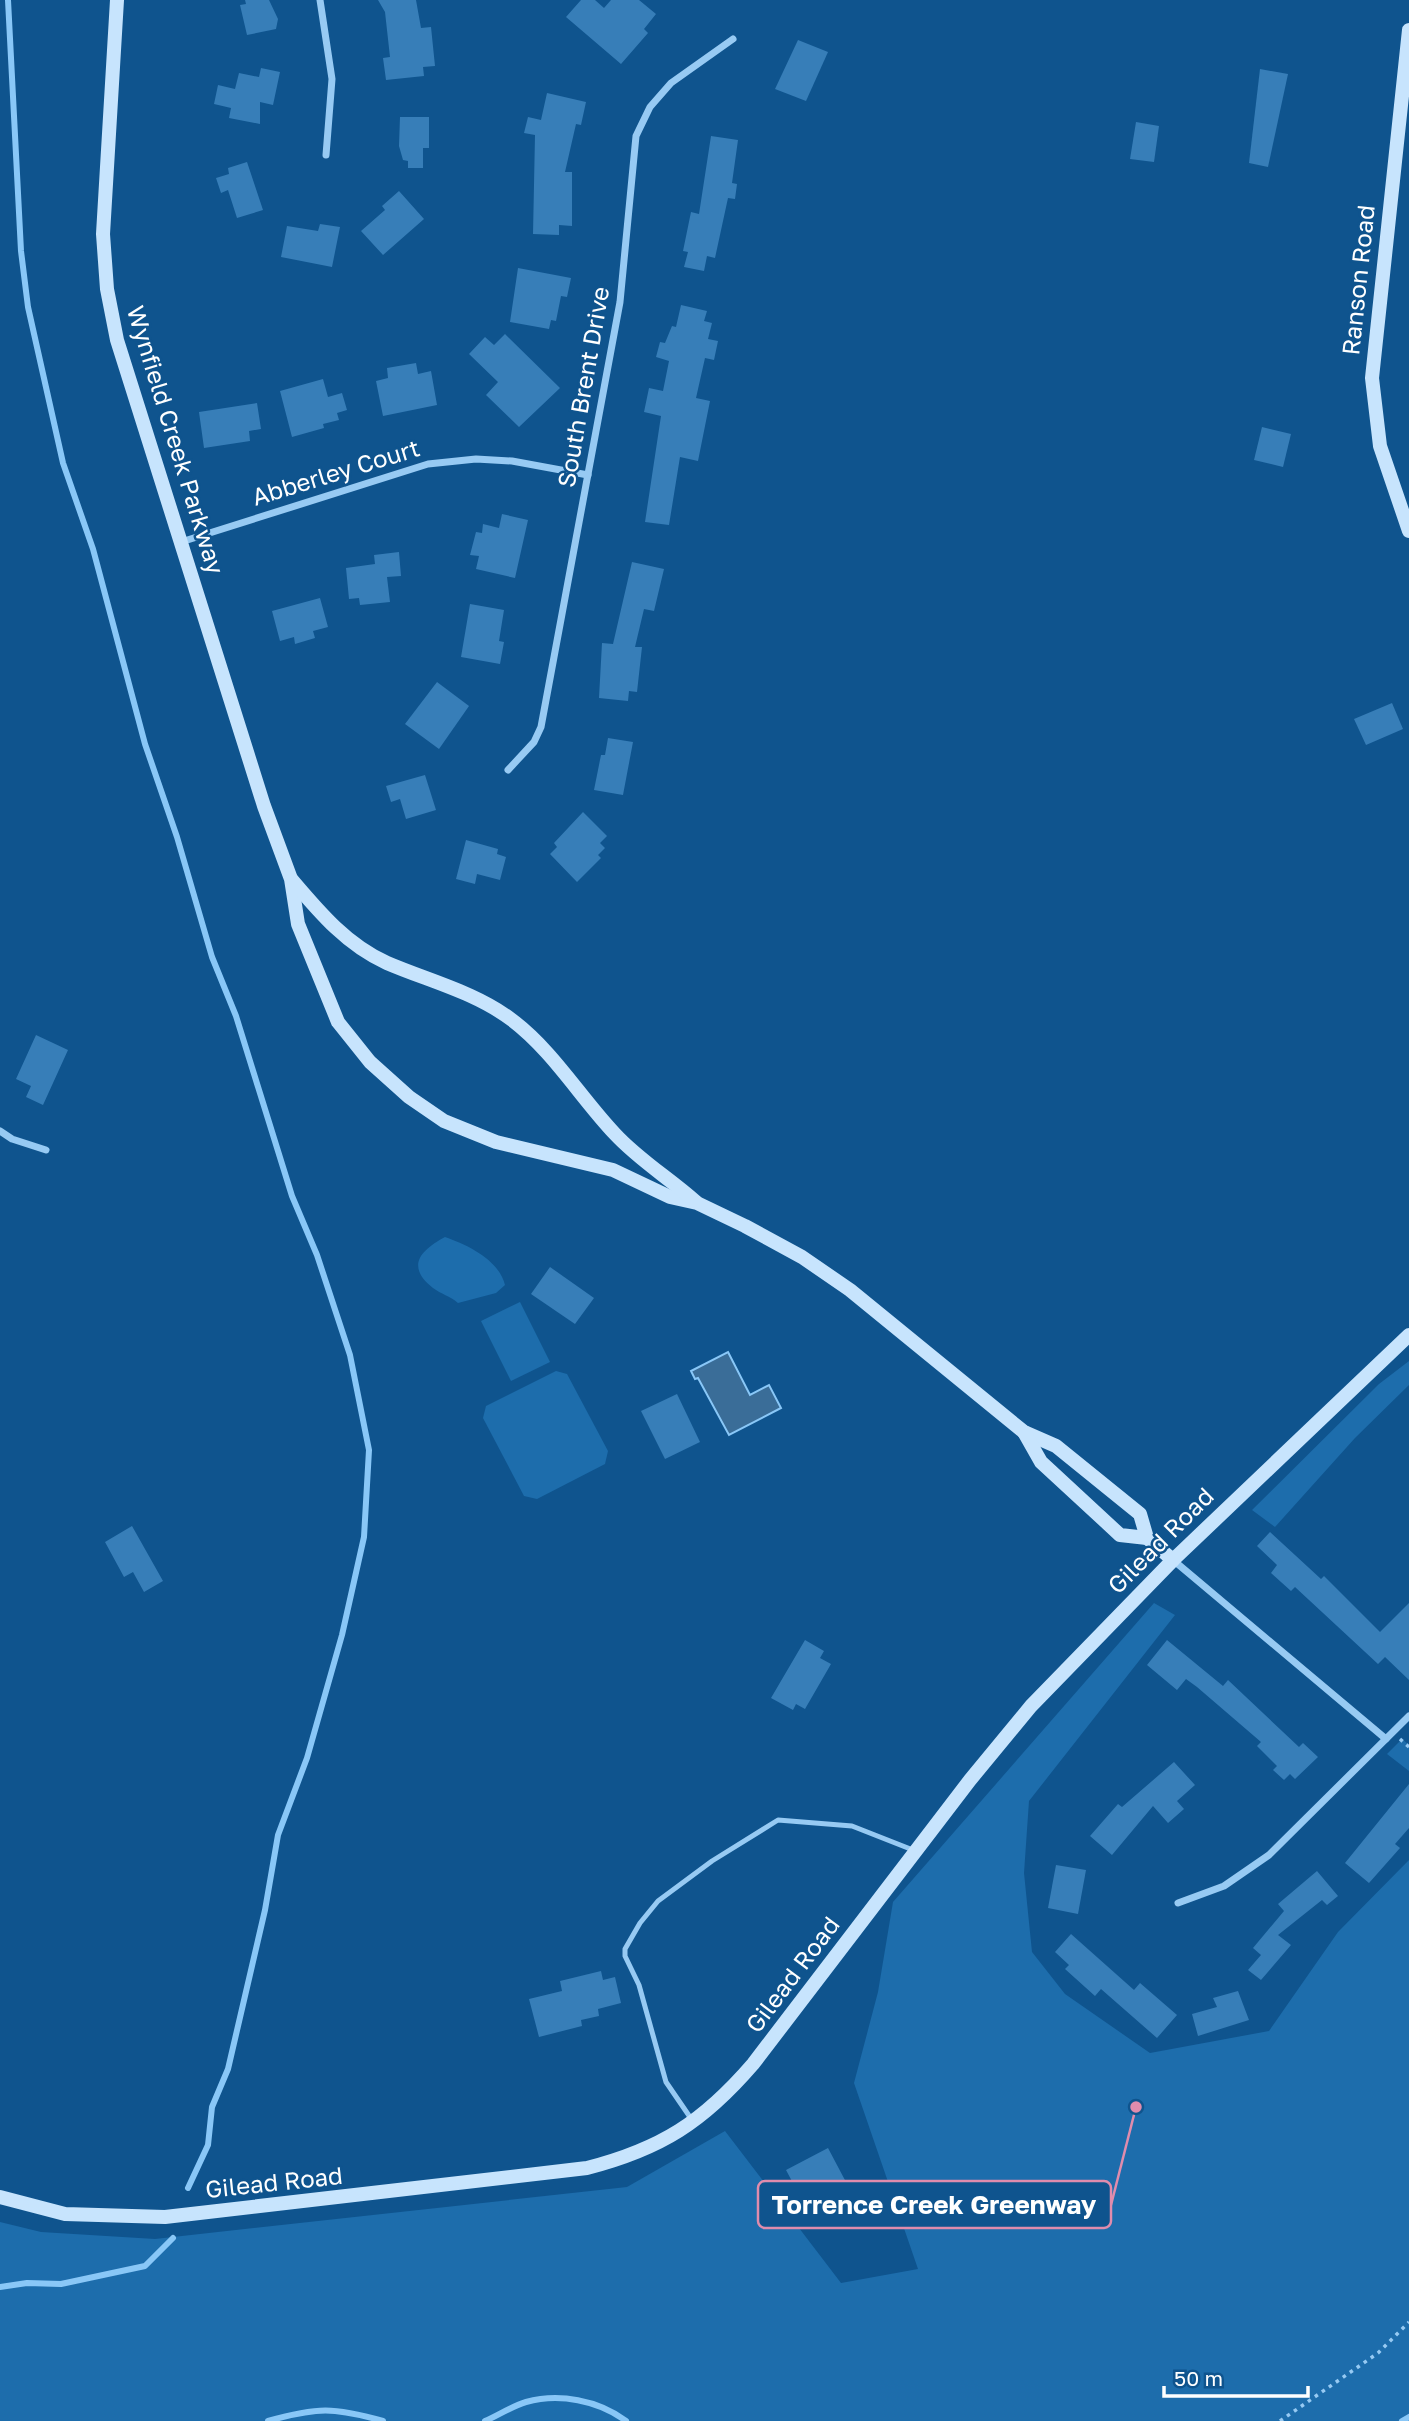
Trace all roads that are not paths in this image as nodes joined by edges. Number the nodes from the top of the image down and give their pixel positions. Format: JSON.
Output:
{"nodes":[{"id":1,"x":117,"y":0,"type":"edge"},
{"id":2,"x":320,"y":0,"type":"edge"},
{"id":3,"x":1409,"y":30,"type":"edge"},
{"id":4,"x":733,"y":39,"type":"dead end"},
{"id":5,"x":326,"y":155,"type":"dead end"},
{"id":6,"x":588,"y":475,"type":"junction"},
{"id":7,"x":1409,"y":531,"type":"edge"},
{"id":8,"x":181,"y":542,"type":"junction"},
{"id":9,"x":508,"y":770,"type":"dead end"},
{"id":10,"x":291,"y":879,"type":"junction"},
{"id":11,"x":0,"y":1131,"type":"edge"},
{"id":12,"x":46,"y":1150,"type":"dead end"},
{"id":13,"x":697,"y":1203,"type":"junction"},
{"id":14,"x":1409,"y":1335,"type":"edge"},
{"id":15,"x":1024,"y":1432,"type":"junction"},
{"id":16,"x":1147,"y":1538,"type":"junction"},
{"id":17,"x":1172,"y":1560,"type":"junction"},
{"id":18,"x":1409,"y":1716,"type":"edge"},
{"id":19,"x":1386,"y":1739,"type":"junction"},
{"id":20,"x":916,"y":1851,"type":"junction"},
{"id":21,"x":1178,"y":1903,"type":"dead end"},
{"id":22,"x":694,"y":2123,"type":"junction"},
{"id":23,"x":0,"y":2197,"type":"edge"}],
"edges":[{"from":1,"to":8,"type":"street","name":"Wynfield Creek Parkway"},
{"from":2,"to":5,"type":"street"},
{"from":3,"to":7,"type":"street","name":"Ranson Road"},
{"from":4,"to":6,"type":"street","name":"South Brent Drive"},
{"from":6,"to":8,"type":"street","name":"Abberley Court"},
{"from":6,"to":9,"type":"street","name":"South Brent Drive"},
{"from":8,"to":10,"type":"street","name":"Wynfield Creek Parkway"},
{"from":10,"to":13,"type":"street","name":"Wynfield Creek Parkway"},
{"from":10,"to":13,"type":"street","name":"Wynfield Creek Parkway"},
{"from":11,"to":12,"type":"street"},
{"from":13,"to":15,"type":"street","name":"Wynfield Creek Parkway"},
{"from":14,"to":17,"type":"street","name":"Gilead Road"},
{"from":15,"to":16,"type":"street","name":"Wynfield Creek Parkway"},
{"from":15,"to":16,"type":"street","name":"Wynfield Creek Parkway"},
{"from":16,"to":17,"type":"street","name":"Wynfield Creek Parkway"},
{"from":17,"to":19,"type":"street","name":"Wynfield Creek Parkway"},
{"from":17,"to":20,"type":"street","name":"Gilead Road"},
{"from":18,"to":19,"type":"street"},
{"from":19,"to":21,"type":"street"},
{"from":20,"to":22,"type":"street","name":"Gilead Road"},
{"from":20,"to":22,"type":"lane"},
{"from":22,"to":23,"type":"street","name":"Gilead Road"}]}
